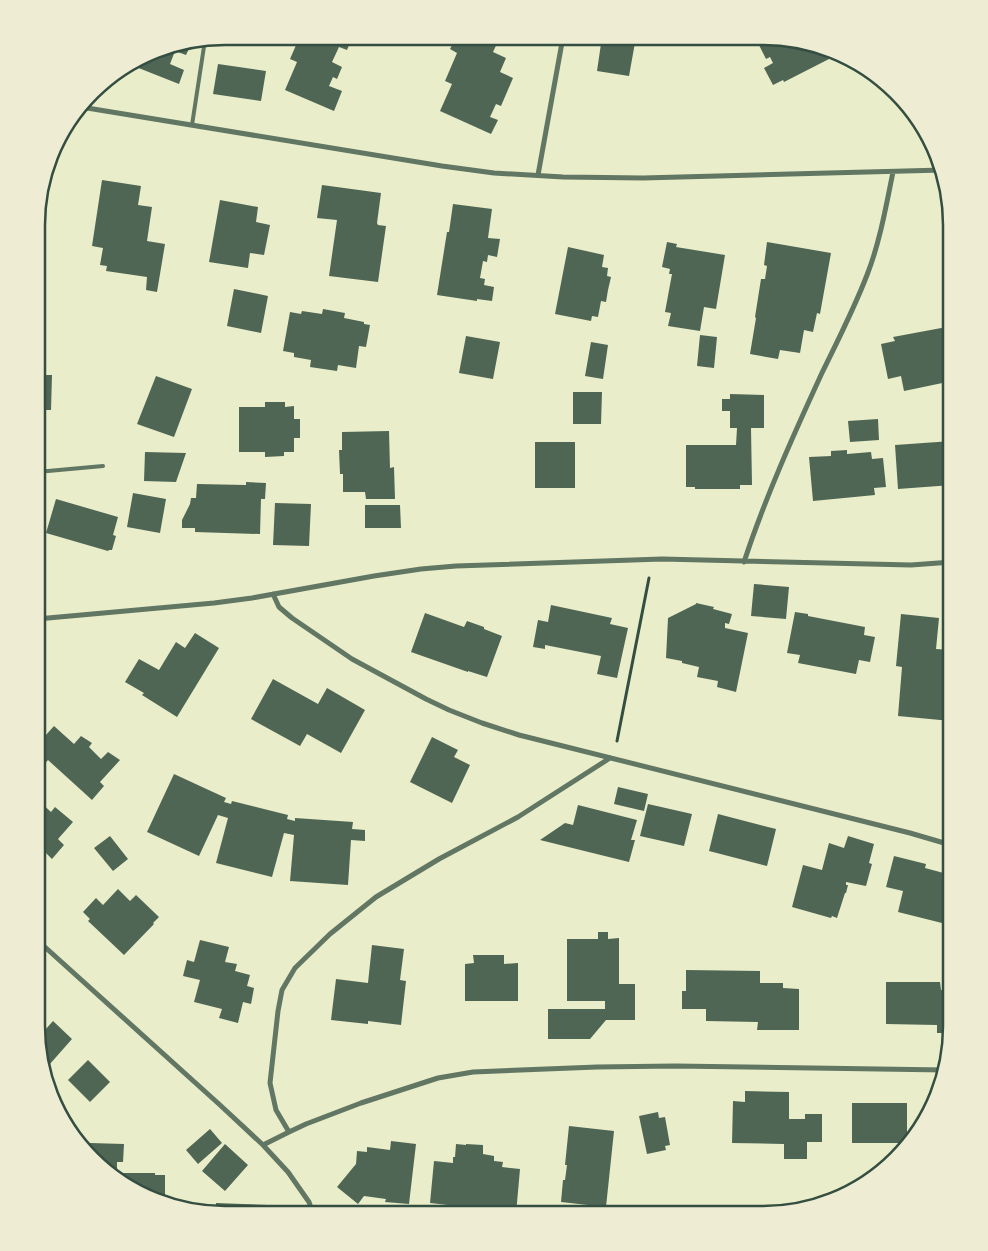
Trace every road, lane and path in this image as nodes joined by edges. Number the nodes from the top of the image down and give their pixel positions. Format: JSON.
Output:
{"nodes":[{"id":1,"x":562,"y":45,"type":"edge"},
{"id":2,"x":204,"y":46,"type":"edge"},
{"id":3,"x":88,"y":108,"type":"edge"},
{"id":4,"x":192,"y":125,"type":"junction"},
{"id":5,"x":934,"y":170,"type":"edge"},
{"id":6,"x":893,"y":172,"type":"junction"},
{"id":7,"x":538,"y":175,"type":"junction"},
{"id":8,"x":104,"y":466,"type":"dead end"},
{"id":9,"x":45,"y":471,"type":"edge"},
{"id":10,"x":654,"y":559,"type":"junction"},
{"id":11,"x":744,"y":562,"type":"junction"},
{"id":12,"x":943,"y":563,"type":"edge"},
{"id":13,"x":273,"y":594,"type":"junction"},
{"id":14,"x":45,"y":618,"type":"edge"},
{"id":15,"x":610,"y":758,"type":"junction"},
{"id":16,"x":943,"y":842,"type":"edge"},
{"id":17,"x":45,"y":948,"type":"edge"},
{"id":18,"x":938,"y":1070,"type":"edge"},
{"id":19,"x":289,"y":1132,"type":"junction"},
{"id":20,"x":264,"y":1145,"type":"junction"},
{"id":21,"x":311,"y":1206,"type":"edge"}],
"edges":[{"from":1,"to":7,"type":"street"},
{"from":2,"to":4,"type":"lane"},
{"from":3,"to":4,"type":"street"},
{"from":4,"to":7,"type":"street"},
{"from":5,"to":6,"type":"street"},
{"from":6,"to":7,"type":"street"},
{"from":6,"to":11,"type":"street"},
{"from":8,"to":9,"type":"lane"},
{"from":10,"to":11,"type":"street"},
{"from":10,"to":13,"type":"street"},
{"from":10,"to":15,"type":"path"},
{"from":11,"to":12,"type":"street"},
{"from":13,"to":14,"type":"street"},
{"from":13,"to":15,"type":"street"},
{"from":15,"to":16,"type":"street"},
{"from":15,"to":19,"type":"street"},
{"from":17,"to":20,"type":"street"},
{"from":18,"to":19,"type":"street"},
{"from":19,"to":20,"type":"street"},
{"from":20,"to":21,"type":"street"}]}
